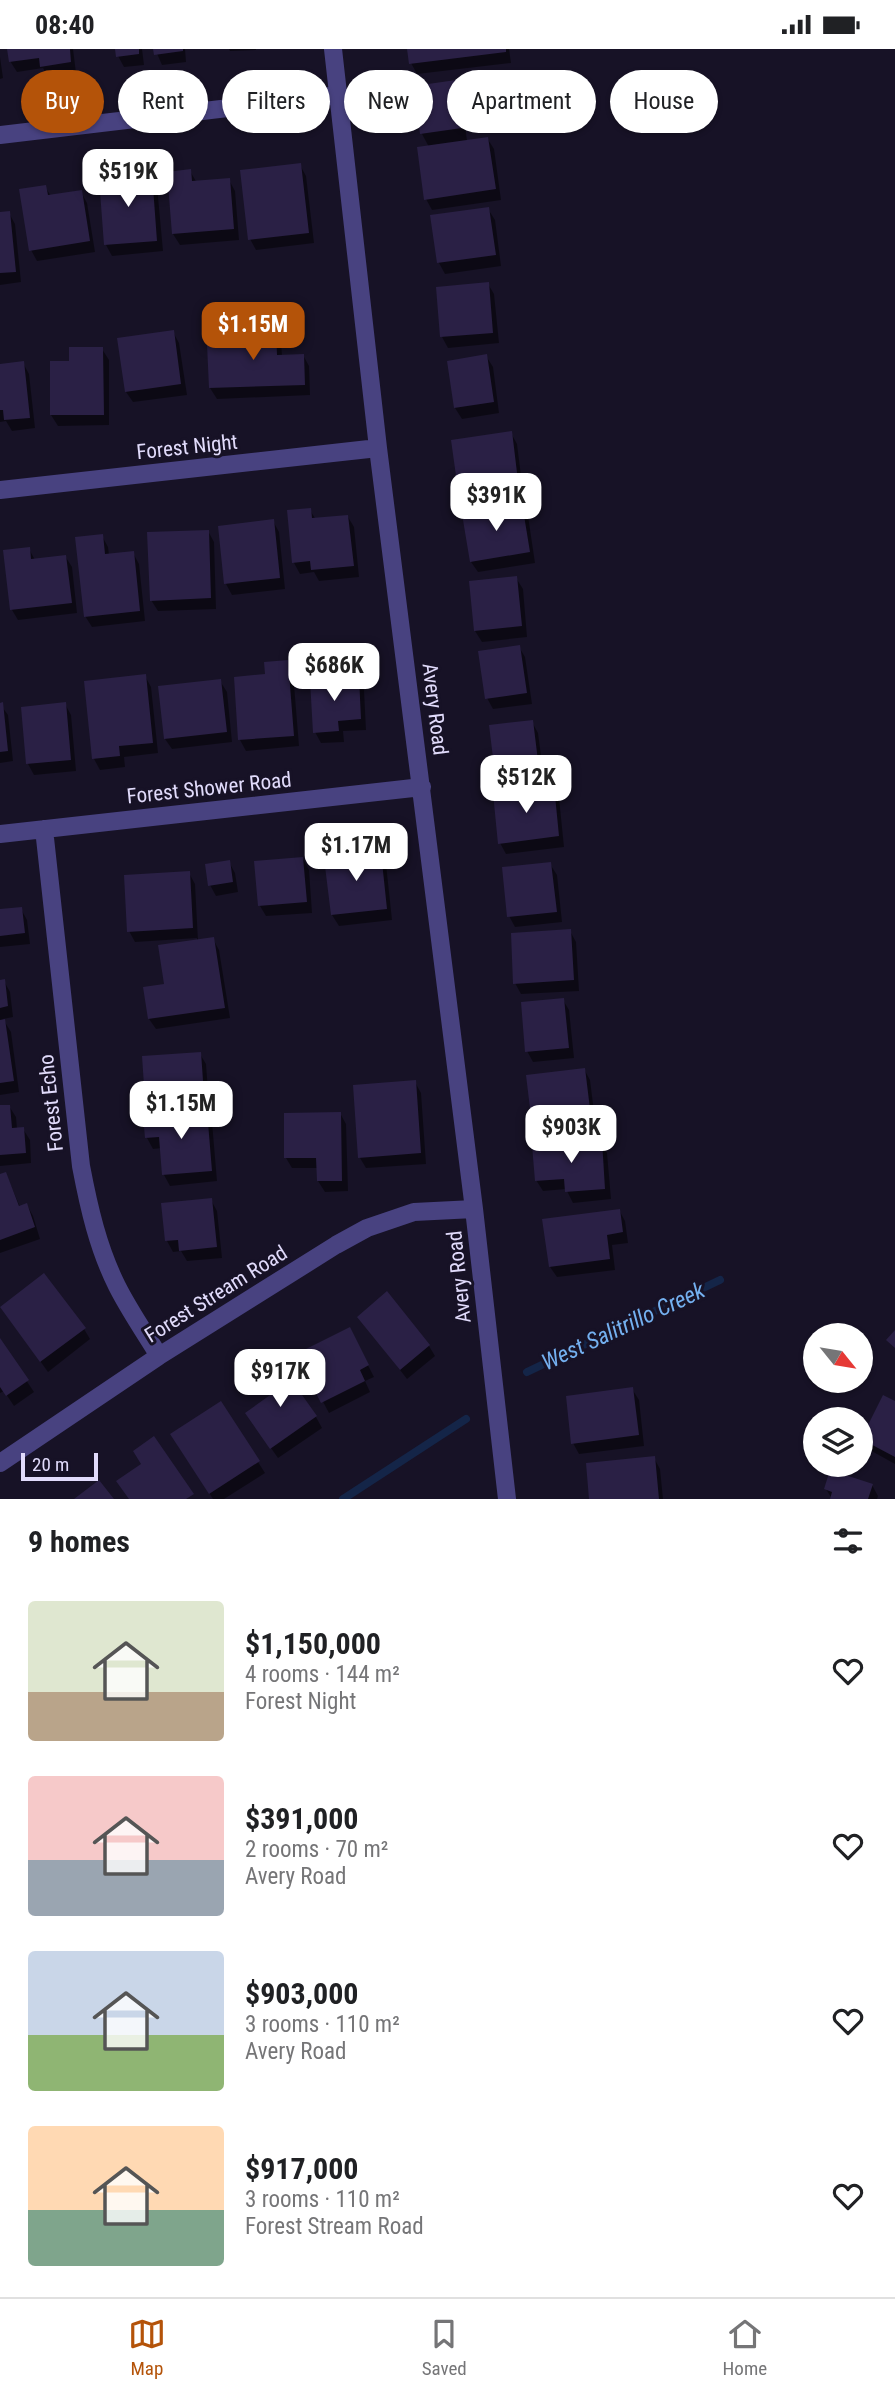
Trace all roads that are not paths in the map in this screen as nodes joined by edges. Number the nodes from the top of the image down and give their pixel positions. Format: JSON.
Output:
{"nodes":[{"id":1,"x":333,"y":49,"type":"edge"},
{"id":2,"x":339,"y":95,"type":"junction"},
{"id":3,"x":0,"y":135,"type":"edge"},
{"id":4,"x":378,"y":448,"type":"junction"},
{"id":5,"x":0,"y":490,"type":"edge"},
{"id":6,"x":422,"y":787,"type":"junction"},
{"id":7,"x":44,"y":829,"type":"junction"},
{"id":8,"x":0,"y":834,"type":"edge"},
{"id":9,"x":474,"y":1209,"type":"junction"},
{"id":10,"x":159,"y":1356,"type":"junction"},
{"id":11,"x":0,"y":1463,"type":"edge"},
{"id":12,"x":507,"y":1499,"type":"edge"}],
"edges":[{"from":1,"to":2,"type":"street","name":"Avery Road"},
{"from":2,"to":3,"type":"street"},
{"from":2,"to":4,"type":"street","name":"Avery Road"},
{"from":4,"to":5,"type":"street","name":"Forest Night"},
{"from":4,"to":6,"type":"street","name":"Avery Road"},
{"from":6,"to":7,"type":"street","name":"Forest Shower Road"},
{"from":6,"to":9,"type":"street","name":"Avery Road"},
{"from":7,"to":8,"type":"street","name":"Forest Shower Road"},
{"from":7,"to":10,"type":"street","name":"Forest Echo"},
{"from":9,"to":10,"type":"street","name":"Forest Stream Road"},
{"from":9,"to":12,"type":"street","name":"Avery Road"},
{"from":10,"to":11,"type":"street","name":"Forest Stream Road"}]}
